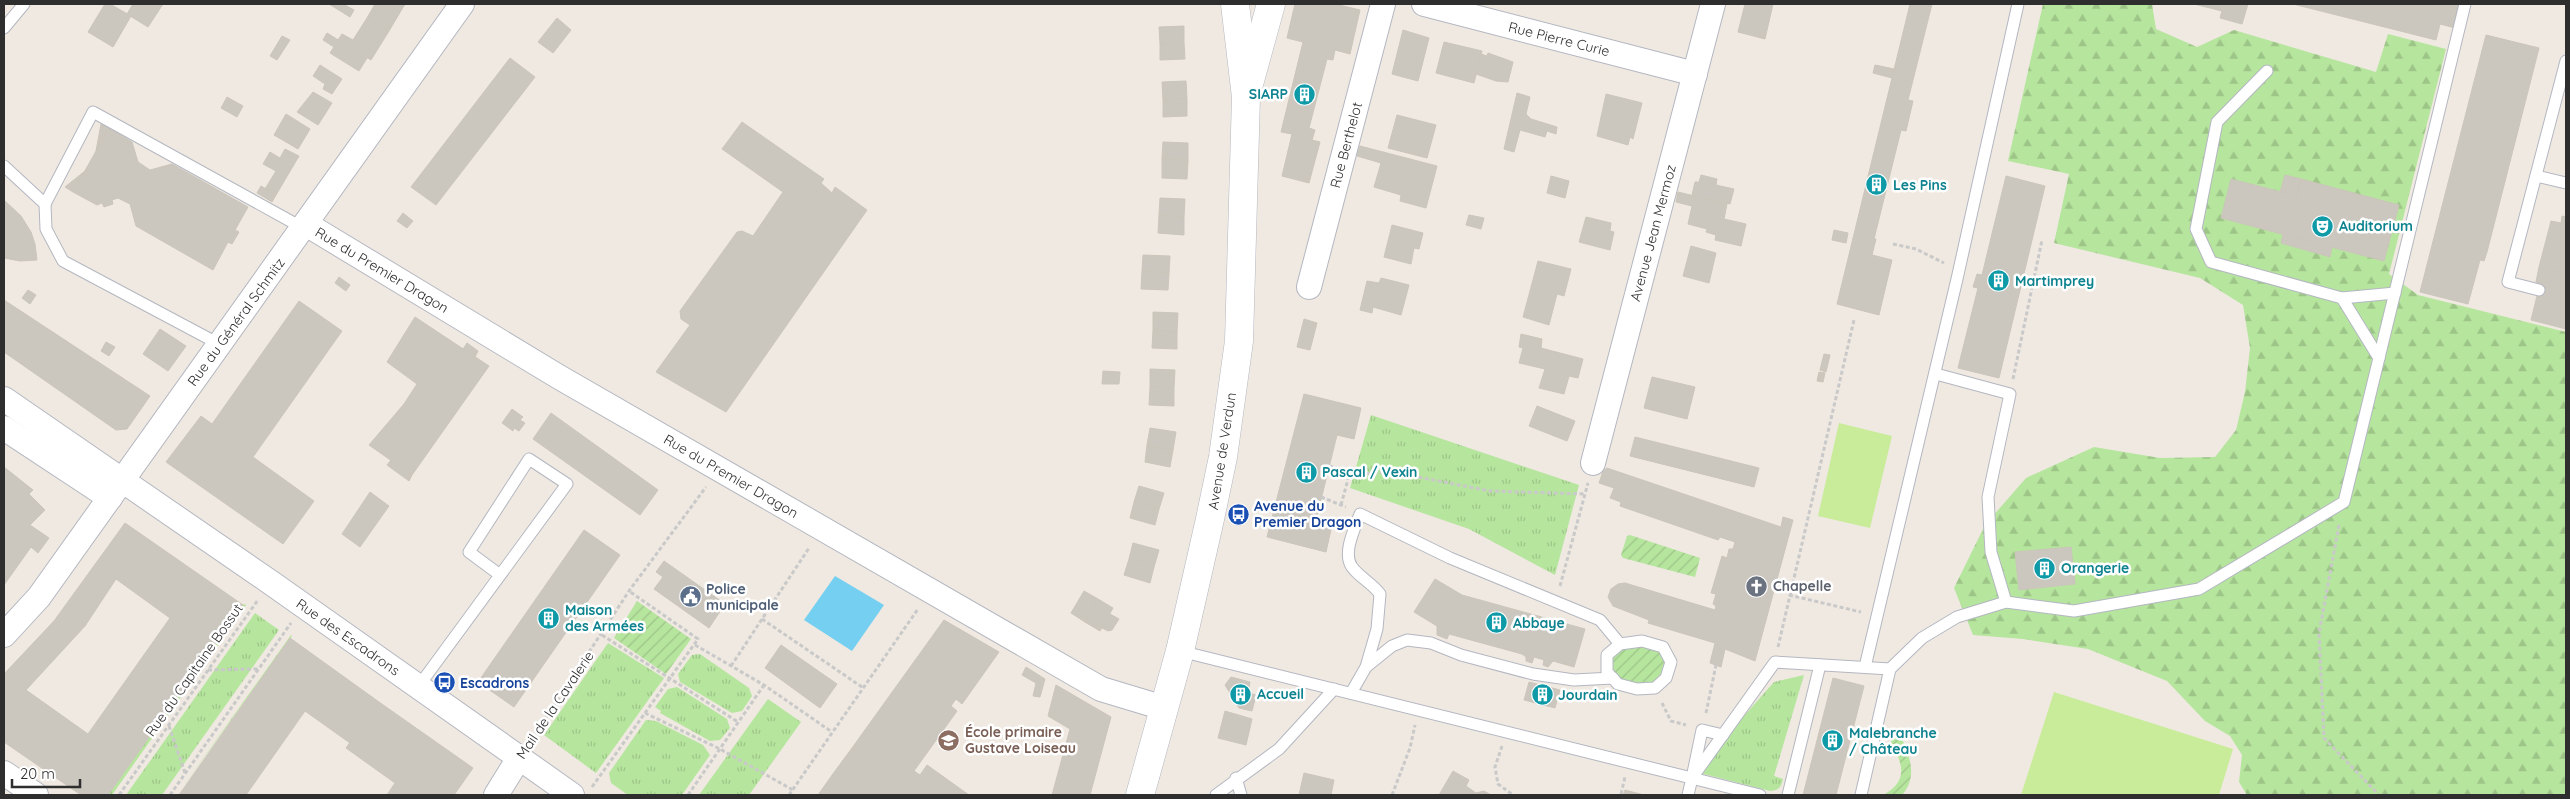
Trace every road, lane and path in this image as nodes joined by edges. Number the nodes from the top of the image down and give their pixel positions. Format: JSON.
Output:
{"nodes":[{"id":1,"x":24,"y":4,"type":"edge"},
{"id":2,"x":462,"y":4,"type":"edge"},
{"id":3,"x":1235,"y":4,"type":"edge"},
{"id":4,"x":1271,"y":4,"type":"edge"},
{"id":5,"x":1383,"y":4,"type":"edge"},
{"id":6,"x":1424,"y":4,"type":"edge"},
{"id":7,"x":1713,"y":4,"type":"edge"},
{"id":8,"x":2018,"y":4,"type":"edge"},
{"id":9,"x":2465,"y":4,"type":"edge"},
{"id":10,"x":4,"y":28,"type":"edge"},
{"id":11,"x":2566,"y":61,"type":"edge"},
{"id":12,"x":2267,"y":71,"type":"dead end"},
{"id":13,"x":1695,"y":74,"type":"junction"},
{"id":14,"x":1246,"y":98,"type":"junction"},
{"id":15,"x":4,"y":166,"type":"edge"},
{"id":16,"x":2536,"y":176,"type":"junction"},
{"id":17,"x":2566,"y":184,"type":"edge"},
{"id":18,"x":45,"y":204,"type":"junction"},
{"id":19,"x":305,"y":226,"type":"junction"},
{"id":20,"x":2042,"y":240,"type":"dead end"},
{"id":21,"x":1893,"y":244,"type":"dead end"},
{"id":22,"x":1958,"y":279,"type":"junction"},
{"id":23,"x":1309,"y":287,"type":"dead end"},
{"id":24,"x":2538,"y":290,"type":"dead end"},
{"id":25,"x":2395,"y":293,"type":"junction"},
{"id":26,"x":2342,"y":298,"type":"junction"},
{"id":27,"x":1854,"y":320,"type":"dead end"},
{"id":28,"x":219,"y":344,"type":"junction"},
{"id":29,"x":2379,"y":358,"type":"junction"},
{"id":30,"x":1936,"y":374,"type":"junction"},
{"id":31,"x":2010,"y":394,"type":"junction"},
{"id":32,"x":4,"y":399,"type":"edge"},
{"id":33,"x":4,"y":428,"type":"edge"},
{"id":34,"x":1593,"y":463,"type":"joint"},
{"id":35,"x":1329,"y":466,"type":"dead end"},
{"id":36,"x":720,"y":469,"type":"junction"},
{"id":37,"x":1350,"y":472,"type":"junction"},
{"id":38,"x":116,"y":489,"type":"junction"},
{"id":39,"x":1585,"y":494,"type":"junction"},
{"id":40,"x":1321,"y":497,"type":"dead end"},
{"id":41,"x":2344,"y":502,"type":"junction"},
{"id":42,"x":1341,"y":505,"type":"junction"},
{"id":43,"x":1360,"y":514,"type":"junction"},
{"id":44,"x":822,"y":529,"type":"junction"},
{"id":45,"x":500,"y":575,"type":"junction"},
{"id":46,"x":270,"y":582,"type":"junction"},
{"id":47,"x":629,"y":591,"type":"junction"},
{"id":48,"x":930,"y":592,"type":"junction"},
{"id":49,"x":1789,"y":595,"type":"junction"},
{"id":50,"x":1557,"y":600,"type":"junction"},
{"id":51,"x":2006,"y":602,"type":"junction"},
{"id":52,"x":303,"y":606,"type":"junction"},
{"id":53,"x":1878,"y":616,"type":"junction"},
{"id":54,"x":762,"y":619,"type":"junction"},
{"id":55,"x":602,"y":634,"type":"junction"},
{"id":56,"x":4,"y":635,"type":"edge"},
{"id":57,"x":695,"y":644,"type":"junction"},
{"id":58,"x":1620,"y":644,"type":"junction"},
{"id":59,"x":1180,"y":650,"type":"junction"},
{"id":60,"x":1775,"y":662,"type":"junction"},
{"id":61,"x":1716,"y":665,"type":"dead end"},
{"id":62,"x":1820,"y":665,"type":"junction"},
{"id":63,"x":731,"y":666,"type":"junction"},
{"id":64,"x":1366,"y":667,"type":"junction"},
{"id":65,"x":1865,"y":667,"type":"junction"},
{"id":66,"x":259,"y":669,"type":"junction"},
{"id":67,"x":1890,"y":669,"type":"junction"},
{"id":68,"x":208,"y":670,"type":"junction"},
{"id":69,"x":669,"y":678,"type":"junction"},
{"id":70,"x":1613,"y":678,"type":"junction"},
{"id":71,"x":764,"y":685,"type":"junction"},
{"id":72,"x":418,"y":688,"type":"junction"},
{"id":73,"x":862,"y":688,"type":"junction"},
{"id":74,"x":1654,"y":688,"type":"junction"},
{"id":75,"x":1334,"y":689,"type":"junction"},
{"id":76,"x":1351,"y":693,"type":"junction"},
{"id":77,"x":1164,"y":708,"type":"junction"},
{"id":78,"x":1418,"y":710,"type":"junction"},
{"id":79,"x":645,"y":713,"type":"junction"},
{"id":80,"x":738,"y":722,"type":"junction"},
{"id":81,"x":169,"y":726,"type":"junction"},
{"id":82,"x":1702,"y":730,"type":"junction"},
{"id":83,"x":832,"y":732,"type":"junction"},
{"id":84,"x":1506,"y":732,"type":"junction"},
{"id":85,"x":1723,"y":735,"type":"junction"},
{"id":86,"x":720,"y":749,"type":"junction"},
{"id":87,"x":519,"y":758,"type":"junction"},
{"id":88,"x":4,"y":773,"type":"edge"},
{"id":89,"x":185,"y":773,"type":"junction"},
{"id":90,"x":1236,"y":778,"type":"junction"},
{"id":91,"x":1692,"y":778,"type":"junction"},
{"id":92,"x":595,"y":783,"type":"dead end"},
{"id":93,"x":793,"y":790,"type":"junction"},
{"id":94,"x":36,"y":795,"type":"edge"},
{"id":95,"x":119,"y":795,"type":"edge"},
{"id":96,"x":170,"y":795,"type":"edge"},
{"id":97,"x":496,"y":795,"type":"edge"},
{"id":98,"x":572,"y":795,"type":"edge"},
{"id":99,"x":688,"y":795,"type":"edge"},
{"id":100,"x":789,"y":795,"type":"edge"},
{"id":101,"x":1140,"y":795,"type":"edge"},
{"id":102,"x":1216,"y":795,"type":"edge"},
{"id":103,"x":1241,"y":795,"type":"edge"},
{"id":104,"x":1392,"y":795,"type":"edge"},
{"id":105,"x":1513,"y":795,"type":"edge"},
{"id":106,"x":1688,"y":795,"type":"edge"},
{"id":107,"x":1760,"y":795,"type":"edge"},
{"id":108,"x":1788,"y":795,"type":"edge"},
{"id":109,"x":1861,"y":795,"type":"edge"},
{"id":110,"x":2379,"y":795,"type":"edge"}],
"edges":[{"from":1,"to":10,"type":"lane"},
{"from":2,"to":19,"type":"street","name":"Rue du Général Schmitz"},
{"from":3,"to":14,"type":"main road","name":"Avenue de Verdun"},
{"from":4,"to":14,"type":"main road","name":"Avenue de Verdun"},
{"from":5,"to":23,"type":"street","name":"Rue Berthelot"},
{"from":6,"to":13,"type":"street","name":"Rue Pierre Curie"},
{"from":7,"to":13,"type":"street","name":"Avenue Jean Mermoz"},
{"from":8,"to":22,"type":"lane"},
{"from":9,"to":25,"type":"lane"},
{"from":11,"to":16,"type":"lane"},
{"from":12,"to":26,"type":"lane"},
{"from":13,"to":34,"type":"street","name":"Avenue Jean Mermoz"},
{"from":14,"to":59,"type":"main road","name":"Avenue de Verdun"},
{"from":15,"to":18,"type":"lane"},
{"from":16,"to":17,"type":"lane"},
{"from":16,"to":24,"type":"lane"},
{"from":18,"to":19,"type":"lane"},
{"from":18,"to":28,"type":"lane"},
{"from":19,"to":28,"type":"street","name":"Rue du Général Schmitz"},
{"from":19,"to":36,"type":"street","name":"Rue du Premier Dragon"},
{"from":20,"to":31,"type":"path"},
{"from":21,"to":22,"type":"path"},
{"from":22,"to":30,"type":"lane"},
{"from":25,"to":26,"type":"lane"},
{"from":25,"to":29,"type":"lane"},
{"from":26,"to":29,"type":"lane"},
{"from":27,"to":49,"type":"path"},
{"from":28,"to":38,"type":"street","name":"Rue du Général Schmitz"},
{"from":29,"to":41,"type":"lane"},
{"from":30,"to":31,"type":"lane"},
{"from":30,"to":53,"type":"lane"},
{"from":31,"to":51,"type":"lane"},
{"from":32,"to":38,"type":"street"},
{"from":33,"to":38,"type":"street"},
{"from":34,"to":39,"type":"path"},
{"from":35,"to":37,"type":"path"},
{"from":36,"to":44,"type":"street","name":"Rue du Premier Dragon"},
{"from":36,"to":47,"type":"path","name":"Mail de la Cavalerie"},
{"from":37,"to":39,"type":"path"},
{"from":37,"to":42,"type":"path"},
{"from":38,"to":46,"type":"street","name":"Rue des Escadrons"},
{"from":38,"to":56,"type":"street","name":"Rue du Général Schmitz"},
{"from":39,"to":50,"type":"path"},
{"from":40,"to":42,"type":"path"},
{"from":41,"to":51,"type":"lane"},
{"from":41,"to":110,"type":"path"},
{"from":42,"to":43,"type":"path"},
{"from":43,"to":50,"type":"lane"},
{"from":43,"to":64,"type":"lane"},
{"from":44,"to":48,"type":"street","name":"Rue du Premier Dragon"},
{"from":44,"to":54,"type":"path"},
{"from":45,"to":45,"type":"lane"},
{"from":45,"to":72,"type":"lane"},
{"from":46,"to":52,"type":"street","name":"Rue des Escadrons"},
{"from":46,"to":68,"type":"path","name":"Rue du Capitaine Bossut"},
{"from":47,"to":55,"type":"path","name":"Mail de la Cavalerie"},
{"from":47,"to":57,"type":"path"},
{"from":48,"to":73,"type":"path"},
{"from":48,"to":77,"type":"street","name":"Rue du Premier Dragon"},
{"from":49,"to":53,"type":"path"},
{"from":49,"to":60,"type":"path"},
{"from":50,"to":58,"type":"lane"},
{"from":51,"to":67,"type":"lane"},
{"from":52,"to":66,"type":"path"},
{"from":52,"to":72,"type":"street","name":"Rue des Escadrons"},
{"from":53,"to":65,"type":"lane"},
{"from":54,"to":63,"type":"path"},
{"from":54,"to":73,"type":"path"},
{"from":55,"to":69,"type":"path"},
{"from":55,"to":87,"type":"path","name":"Mail de la Cavalerie"},
{"from":57,"to":63,"type":"path"},
{"from":57,"to":69,"type":"path"},
{"from":58,"to":70,"type":"lane"},
{"from":58,"to":74,"type":"lane"},
{"from":59,"to":75,"type":"lane"},
{"from":59,"to":77,"type":"main road","name":"Avenue de Verdun"},
{"from":60,"to":62,"type":"lane"},
{"from":60,"to":85,"type":"lane"},
{"from":61,"to":82,"type":"path"},
{"from":62,"to":65,"type":"lane"},
{"from":62,"to":108,"type":"lane"},
{"from":63,"to":71,"type":"path"},
{"from":64,"to":70,"type":"lane"},
{"from":64,"to":76,"type":"lane"},
{"from":65,"to":67,"type":"lane"},
{"from":66,"to":68,"type":"path"},
{"from":66,"to":89,"type":"path"},
{"from":67,"to":109,"type":"lane"},
{"from":68,"to":81,"type":"path","name":"Rue du Capitaine Bossut"},
{"from":69,"to":79,"type":"path"},
{"from":69,"to":80,"type":"path"},
{"from":70,"to":74,"type":"lane"},
{"from":71,"to":80,"type":"path"},
{"from":71,"to":83,"type":"path"},
{"from":72,"to":87,"type":"street","name":"Rue des Escadrons"},
{"from":73,"to":83,"type":"path"},
{"from":74,"to":82,"type":"path"},
{"from":75,"to":76,"type":"lane"},
{"from":75,"to":90,"type":"lane"},
{"from":76,"to":78,"type":"lane"},
{"from":77,"to":101,"type":"main road","name":"Avenue de Verdun"},
{"from":78,"to":84,"type":"lane"},
{"from":78,"to":104,"type":"path"},
{"from":79,"to":86,"type":"path"},
{"from":79,"to":92,"type":"path"},
{"from":80,"to":86,"type":"path"},
{"from":81,"to":89,"type":"path"},
{"from":81,"to":95,"type":"path","name":"Rue du Capitaine Bossut"},
{"from":82,"to":85,"type":"lane"},
{"from":82,"to":91,"type":"lane"},
{"from":83,"to":93,"type":"path"},
{"from":84,"to":91,"type":"lane"},
{"from":84,"to":105,"type":"path"},
{"from":85,"to":91,"type":"lane"},
{"from":86,"to":93,"type":"path"},
{"from":86,"to":99,"type":"path"},
{"from":87,"to":97,"type":"street","name":"Mail de la Cavalerie"},
{"from":87,"to":98,"type":"street","name":"Rue des Escadrons"},
{"from":88,"to":94,"type":"street"},
{"from":89,"to":96,"type":"path"},
{"from":90,"to":102,"type":"lane"},
{"from":90,"to":103,"type":"lane"},
{"from":91,"to":106,"type":"lane"},
{"from":91,"to":107,"type":"lane"},
{"from":93,"to":100,"type":"path"}]}
